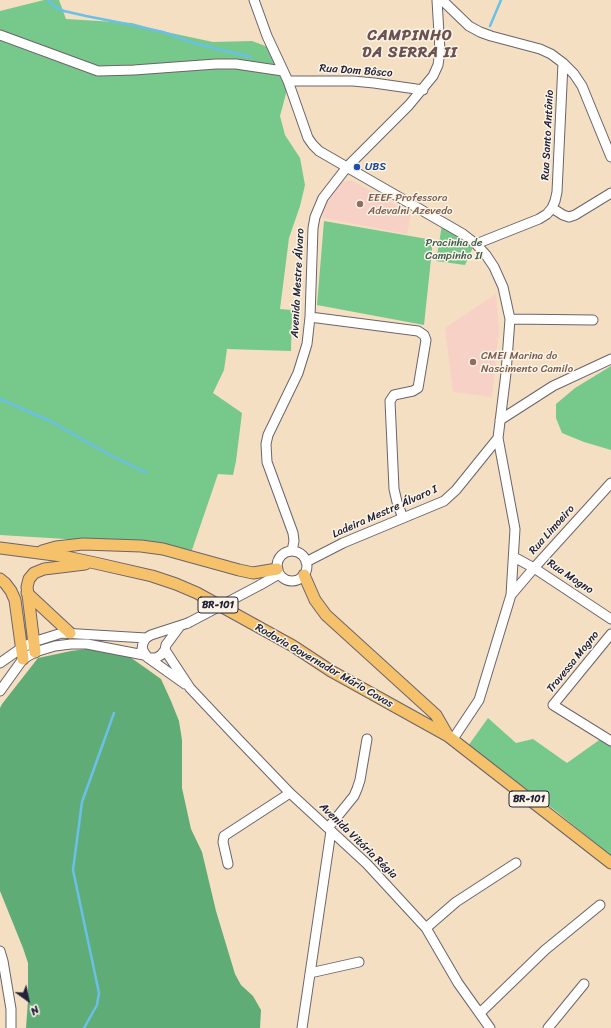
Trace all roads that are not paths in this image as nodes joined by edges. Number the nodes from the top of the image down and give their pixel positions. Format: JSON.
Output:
{"nodes":[{"id":1,"x":254,"y":0,"type":"edge"},
{"id":2,"x":437,"y":0,"type":"edge"},
{"id":3,"x":442,"y":0,"type":"edge"},
{"id":4,"x":0,"y":35,"type":"edge"},
{"id":5,"x":563,"y":63,"type":"junction"},
{"id":6,"x":283,"y":70,"type":"junction"},
{"id":7,"x":288,"y":81,"type":"junction"},
{"id":8,"x":423,"y":90,"type":"junction"},
{"id":9,"x":611,"y":157,"type":"edge"},
{"id":10,"x":347,"y":167,"type":"junction"},
{"id":11,"x":611,"y":193,"type":"edge"},
{"id":12,"x":552,"y":208,"type":"junction"},
{"id":13,"x":476,"y":244,"type":"junction"},
{"id":14,"x":310,"y":316,"type":"junction"},
{"id":15,"x":510,"y":318,"type":"junction"},
{"id":16,"x":593,"y":320,"type":"dead end"},
{"id":17,"x":611,"y":359,"type":"edge"},
{"id":18,"x":500,"y":420,"type":"junction"},
{"id":19,"x":498,"y":438,"type":"junction"},
{"id":20,"x":611,"y":483,"type":"edge"},
{"id":21,"x":403,"y":518,"type":"junction"},
{"id":22,"x":0,"y":548,"type":"edge"},
{"id":23,"x":292,"y":551,"type":"junction"},
{"id":24,"x":37,"y":552,"type":"junction"},
{"id":25,"x":514,"y":557,"type":"junction"},
{"id":26,"x":95,"y":562,"type":"junction"},
{"id":27,"x":306,"y":562,"type":"junction"},
{"id":28,"x":534,"y":568,"type":"junction"},
{"id":29,"x":278,"y":571,"type":"junction"},
{"id":30,"x":304,"y":574,"type":"junction"},
{"id":31,"x":0,"y":579,"type":"edge"},
{"id":32,"x":27,"y":593,"type":"junction"},
{"id":33,"x":511,"y":595,"type":"junction"},
{"id":34,"x":611,"y":619,"type":"edge"},
{"id":35,"x":184,"y":625,"type":"junction"},
{"id":36,"x":70,"y":633,"type":"junction"},
{"id":37,"x":611,"y":634,"type":"edge"},
{"id":38,"x":148,"y":636,"type":"junction"},
{"id":39,"x":34,"y":647,"type":"junction"},
{"id":40,"x":166,"y":647,"type":"junction"},
{"id":41,"x":21,"y":654,"type":"junction"},
{"id":42,"x":146,"y":656,"type":"junction"},
{"id":43,"x":0,"y":663,"type":"edge"},
{"id":44,"x":190,"y":688,"type":"junction"},
{"id":45,"x":0,"y":692,"type":"edge"},
{"id":46,"x":450,"y":737,"type":"junction"},
{"id":47,"x":367,"y":739,"type":"dead end"},
{"id":48,"x":611,"y":741,"type":"edge"},
{"id":49,"x":290,"y":793,"type":"junction"},
{"id":50,"x":330,"y":830,"type":"junction"},
{"id":51,"x":516,"y":863,"type":"dead end"},
{"id":52,"x":611,"y":863,"type":"edge"},
{"id":53,"x":228,"y":864,"type":"dead end"},
{"id":54,"x":600,"y":905,"type":"dead end"},
{"id":55,"x":426,"y":928,"type":"junction"},
{"id":56,"x":0,"y":951,"type":"edge"},
{"id":57,"x":359,"y":962,"type":"dead end"},
{"id":58,"x":310,"y":973,"type":"junction"},
{"id":59,"x":584,"y":984,"type":"dead end"},
{"id":60,"x":480,"y":1013,"type":"junction"},
{"id":61,"x":11,"y":1028,"type":"edge"},
{"id":62,"x":302,"y":1028,"type":"edge"},
{"id":63,"x":490,"y":1028,"type":"edge"},
{"id":64,"x":548,"y":1028,"type":"edge"}],
"edges":[{"from":1,"to":6,"type":"street"},
{"from":2,"to":8,"type":"street","name":"Avenida Mestre Álvaro"},
{"from":3,"to":5,"type":"street"},
{"from":4,"to":6,"type":"street"},
{"from":5,"to":9,"type":"street"},
{"from":5,"to":12,"type":"street","name":"Rua Santo Antônio"},
{"from":6,"to":7,"type":"street"},
{"from":7,"to":8,"type":"street","name":"Rua Dom Bôsco"},
{"from":7,"to":10,"type":"street"},
{"from":8,"to":10,"type":"street","name":"Avenida Mestre Álvaro"},
{"from":10,"to":13,"type":"street"},
{"from":10,"to":14,"type":"street","name":"Avenida Mestre Álvaro"},
{"from":11,"to":12,"type":"street"},
{"from":12,"to":13,"type":"street"},
{"from":13,"to":15,"type":"street"},
{"from":14,"to":21,"type":"street"},
{"from":14,"to":23,"type":"street","name":"Avenida Mestre Álvaro"},
{"from":15,"to":16,"type":"street"},
{"from":15,"to":18,"type":"street"},
{"from":17,"to":18,"type":"street"},
{"from":18,"to":19,"type":"street"},
{"from":19,"to":21,"type":"street","name":"Ladeira Mestre Álvaro I"},
{"from":19,"to":25,"type":"street"},
{"from":20,"to":28,"type":"street","name":"Rua Limoeiro"},
{"from":21,"to":27,"type":"street","name":"Ladeira Mestre Álvaro I"},
{"from":22,"to":24,"type":"main road","name":"Rodovia Governador Mário Covas","number":"BR-101"},
{"from":23,"to":27,"type":"street"},
{"from":23,"to":29,"type":"street"},
{"from":24,"to":26,"type":"main road","name":"Rodovia Governador Mário Covas","number":"BR-101"},
{"from":24,"to":29,"type":"main road"},
{"from":25,"to":28,"type":"street","name":"Rua Mogno"},
{"from":25,"to":33,"type":"street"},
{"from":26,"to":32,"type":"main road"},
{"from":26,"to":46,"type":"main road","name":"Rodovia Governador Mário Covas","number":"BR-101"},
{"from":27,"to":30,"type":"street"},
{"from":28,"to":33,"type":"street","name":"Rua Limoeiro"},
{"from":28,"to":34,"type":"street","name":"Rua Mogno"},
{"from":29,"to":30,"type":"street"},
{"from":29,"to":35,"type":"street","bridge":true},
{"from":30,"to":46,"type":"main road"},
{"from":31,"to":41,"type":"main road"},
{"from":32,"to":36,"type":"main road"},
{"from":32,"to":39,"type":"main road"},
{"from":33,"to":46,"type":"street"},
{"from":35,"to":38,"type":"street"},
{"from":35,"to":40,"type":"street"},
{"from":36,"to":38,"type":"street"},
{"from":36,"to":39,"type":"street"},
{"from":37,"to":48,"type":"street","name":"Travessa Mogno"},
{"from":38,"to":40,"type":"street"},
{"from":38,"to":42,"type":"street"},
{"from":39,"to":41,"type":"street"},
{"from":39,"to":42,"type":"street"},
{"from":40,"to":42,"type":"street"},
{"from":40,"to":44,"type":"street","name":"Avenida Vitória Régia"},
{"from":41,"to":43,"type":"street"},
{"from":41,"to":45,"type":"street"},
{"from":42,"to":44,"type":"street","name":"Avenida Vitória Régia"},
{"from":44,"to":49,"type":"street","name":"Avenida Vitória Régia"},
{"from":46,"to":52,"type":"main road","name":"Rodovia Governador Mário Covas","number":"BR-101"},
{"from":47,"to":50,"type":"street"},
{"from":49,"to":50,"type":"street","name":"Avenida Vitória Régia"},
{"from":49,"to":53,"type":"street"},
{"from":50,"to":55,"type":"street","name":"Avenida Vitória Régia"},
{"from":50,"to":58,"type":"street"},
{"from":51,"to":55,"type":"street"},
{"from":54,"to":60,"type":"street"},
{"from":55,"to":60,"type":"street","name":"Avenida Vitória Régia"},
{"from":56,"to":61,"type":"street"},
{"from":57,"to":58,"type":"street"},
{"from":58,"to":62,"type":"street"},
{"from":59,"to":64,"type":"street"},
{"from":60,"to":63,"type":"street","name":"Avenida Vitória Régia"}]}
